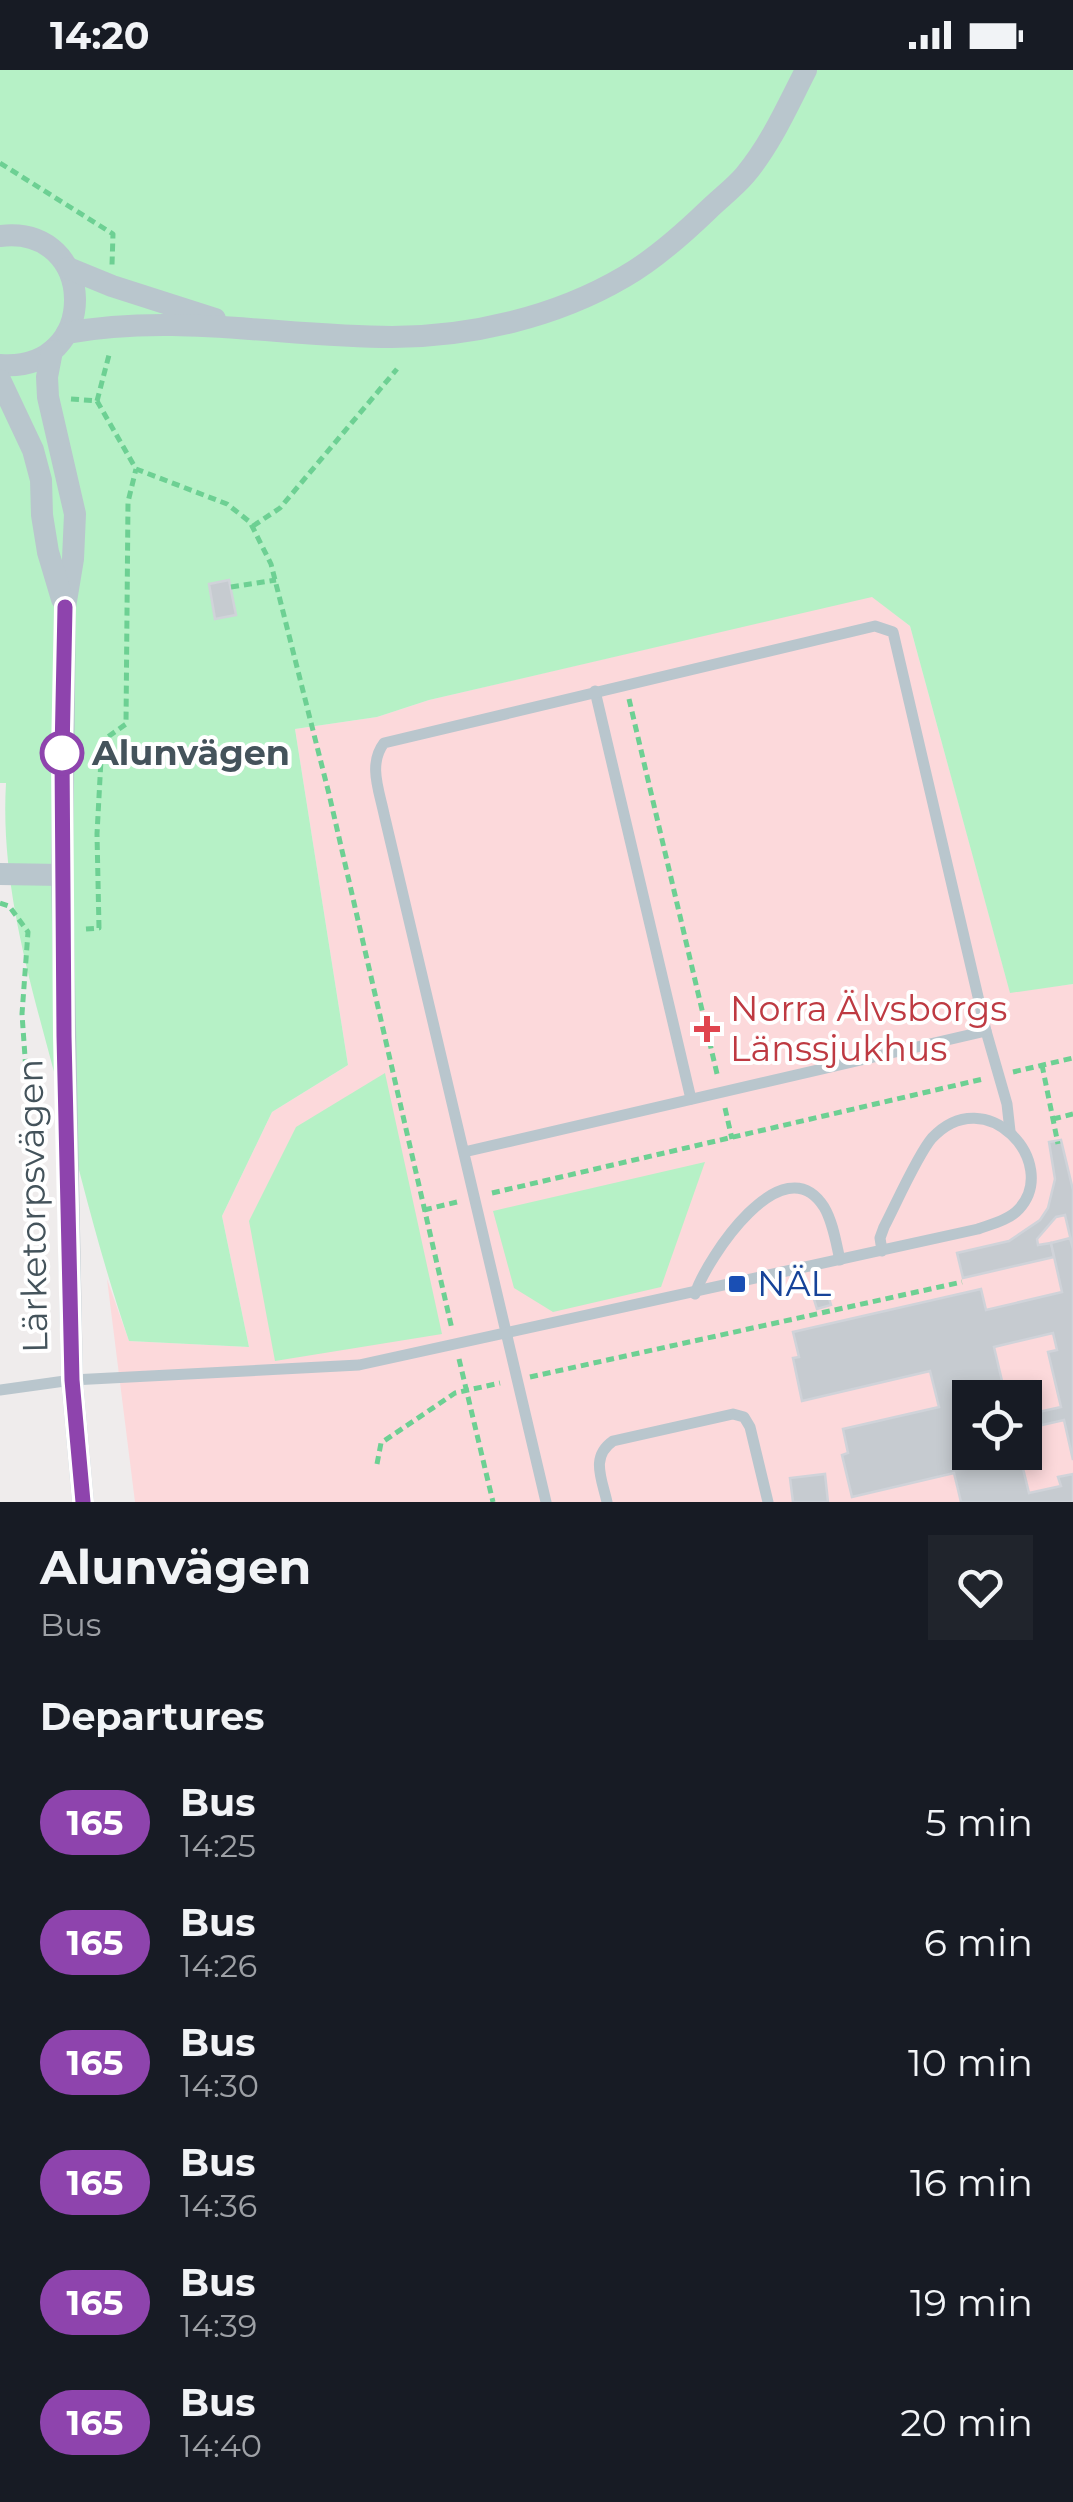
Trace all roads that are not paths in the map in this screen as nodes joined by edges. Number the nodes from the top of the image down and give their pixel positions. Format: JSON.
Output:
{"nodes":[{"id":1,"x":806,"y":70,"type":"edge"},
{"id":2,"x":0,"y":236,"type":"edge"},
{"id":3,"x":68,"y":268,"type":"junction"},
{"id":4,"x":242,"y":327,"type":"junction"},
{"id":5,"x":60,"y":342,"type":"junction"},
{"id":6,"x":0,"y":365,"type":"edge"},
{"id":7,"x":0,"y":380,"type":"edge"},
{"id":8,"x":65,"y":607,"type":"junction"},
{"id":9,"x":596,"y":691,"type":"junction"},
{"id":10,"x":0,"y":874,"type":"edge"},
{"id":11,"x":62,"y":875,"type":"junction"},
{"id":12,"x":986,"y":1031,"type":"junction"},
{"id":13,"x":691,"y":1099,"type":"junction"},
{"id":14,"x":1010,"y":1131,"type":"junction"},
{"id":15,"x":464,"y":1152,"type":"junction"},
{"id":16,"x":882,"y":1251,"type":"junction"},
{"id":17,"x":840,"y":1260,"type":"junction"},
{"id":18,"x":695,"y":1294,"type":"junction"},
{"id":19,"x":507,"y":1335,"type":"junction"},
{"id":20,"x":72,"y":1380,"type":"junction"},
{"id":21,"x":0,"y":1390,"type":"edge"},
{"id":22,"x":83,"y":1502,"type":"edge"},
{"id":23,"x":546,"y":1502,"type":"edge"},
{"id":24,"x":608,"y":1502,"type":"edge"},
{"id":25,"x":768,"y":1502,"type":"edge"}],
"edges":[{"from":1,"to":4,"type":"street"},
{"from":2,"to":3,"type":"street"},
{"from":3,"to":4,"type":"street"},
{"from":3,"to":5,"type":"street"},
{"from":4,"to":5,"type":"street"},
{"from":5,"to":6,"type":"street"},
{"from":5,"to":8,"type":"street"},
{"from":7,"to":8,"type":"street"},
{"from":8,"to":11,"type":"street","name":"Lärketorpsvägen"},
{"from":9,"to":12,"type":"lane"},
{"from":9,"to":13,"type":"lane"},
{"from":9,"to":15,"type":"lane"},
{"from":10,"to":11,"type":"street"},
{"from":11,"to":20,"type":"street","name":"Lärketorpsvägen"},
{"from":12,"to":13,"type":"lane"},
{"from":12,"to":14,"type":"lane"},
{"from":13,"to":15,"type":"lane"},
{"from":14,"to":16,"type":"lane"},
{"from":14,"to":16,"type":"lane"},
{"from":15,"to":19,"type":"lane"},
{"from":16,"to":17,"type":"lane"},
{"from":17,"to":18,"type":"lane"},
{"from":17,"to":18,"type":"lane"},
{"from":18,"to":19,"type":"lane"},
{"from":19,"to":20,"type":"lane"},
{"from":19,"to":23,"type":"lane"},
{"from":20,"to":21,"type":"lane"},
{"from":20,"to":22,"type":"street","name":"Lärketorpsvägen"},
{"from":24,"to":25,"type":"lane"}]}
